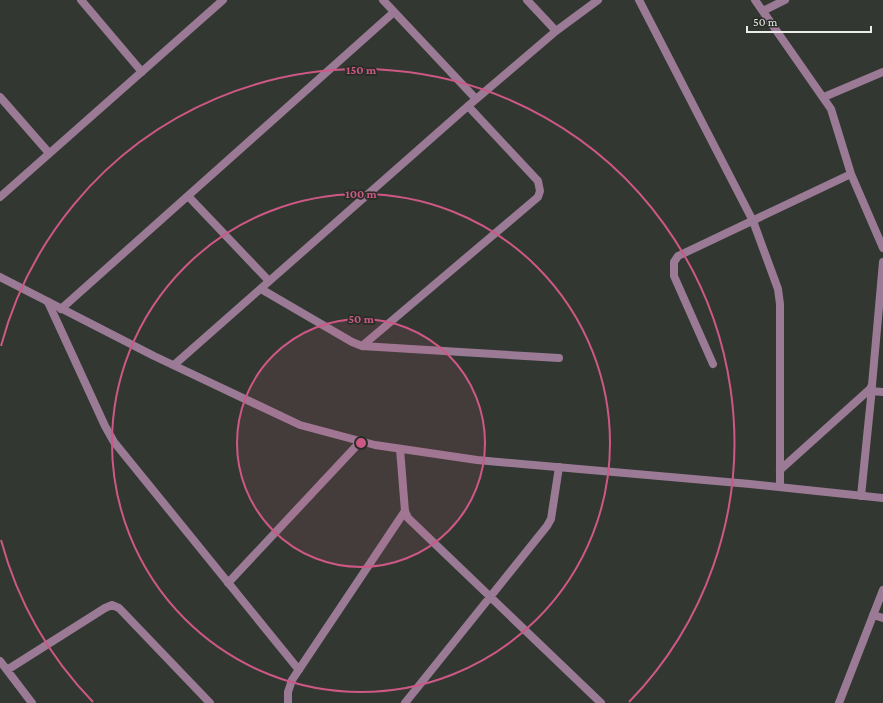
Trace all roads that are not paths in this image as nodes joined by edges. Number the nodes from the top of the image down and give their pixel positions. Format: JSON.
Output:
{"nodes":[{"id":1,"x":81,"y":0,"type":"edge"},
{"id":2,"x":224,"y":0,"type":"edge"},
{"id":3,"x":383,"y":0,"type":"edge"},
{"id":4,"x":527,"y":0,"type":"edge"},
{"id":5,"x":598,"y":0,"type":"edge"},
{"id":6,"x":639,"y":0,"type":"edge"},
{"id":7,"x":755,"y":0,"type":"edge"},
{"id":8,"x":786,"y":0,"type":"edge"},
{"id":9,"x":763,"y":11,"type":"junction"},
{"id":10,"x":394,"y":12,"type":"junction"},
{"id":11,"x":556,"y":31,"type":"junction"},
{"id":12,"x":142,"y":72,"type":"junction"},
{"id":13,"x":883,"y":72,"type":"edge"},
{"id":14,"x":0,"y":97,"type":"edge"},
{"id":15,"x":824,"y":97,"type":"junction"},
{"id":16,"x":476,"y":99,"type":"junction"},
{"id":17,"x":468,"y":106,"type":"junction"},
{"id":18,"x":50,"y":153,"type":"junction"},
{"id":19,"x":851,"y":174,"type":"junction"},
{"id":20,"x":188,"y":196,"type":"junction"},
{"id":21,"x":0,"y":197,"type":"edge"},
{"id":22,"x":753,"y":221,"type":"junction"},
{"id":23,"x":883,"y":248,"type":"edge"},
{"id":24,"x":883,"y":262,"type":"edge"},
{"id":25,"x":0,"y":277,"type":"edge"},
{"id":26,"x":269,"y":282,"type":"junction"},
{"id":27,"x":261,"y":289,"type":"junction"},
{"id":28,"x":882,"y":295,"type":"edge"},
{"id":29,"x":48,"y":302,"type":"junction"},
{"id":30,"x":61,"y":309,"type":"junction"},
{"id":31,"x":362,"y":346,"type":"junction"},
{"id":32,"x":559,"y":358,"type":"dead end"},
{"id":33,"x":713,"y":364,"type":"dead end"},
{"id":34,"x":174,"y":365,"type":"junction"},
{"id":35,"x":872,"y":388,"type":"junction"},
{"id":36,"x":883,"y":392,"type":"edge"},
{"id":37,"x":361,"y":442,"type":"junction"},
{"id":38,"x":400,"y":449,"type":"junction"},
{"id":39,"x":560,"y":467,"type":"junction"},
{"id":40,"x":780,"y":470,"type":"junction"},
{"id":41,"x":780,"y":487,"type":"junction"},
{"id":42,"x":861,"y":496,"type":"junction"},
{"id":43,"x":883,"y":498,"type":"edge"},
{"id":44,"x":405,"y":511,"type":"junction"},
{"id":45,"x":228,"y":583,"type":"junction"},
{"id":46,"x":883,"y":590,"type":"edge"},
{"id":47,"x":491,"y":598,"type":"junction"},
{"id":48,"x":873,"y":615,"type":"junction"},
{"id":49,"x":883,"y":618,"type":"edge"},
{"id":50,"x":0,"y":661,"type":"edge"},
{"id":51,"x":7,"y":670,"type":"junction"},
{"id":52,"x":299,"y":670,"type":"junction"},
{"id":53,"x":32,"y":703,"type":"edge"},
{"id":54,"x":210,"y":703,"type":"edge"},
{"id":55,"x":288,"y":703,"type":"edge"},
{"id":56,"x":405,"y":703,"type":"edge"},
{"id":57,"x":601,"y":703,"type":"edge"},
{"id":58,"x":839,"y":703,"type":"edge"}],
"edges":[{"from":1,"to":12,"type":"street"},
{"from":2,"to":12,"type":"street"},
{"from":3,"to":10,"type":"street"},
{"from":4,"to":11,"type":"street"},
{"from":5,"to":11,"type":"street"},
{"from":6,"to":22,"type":"street"},
{"from":7,"to":9,"type":"street"},
{"from":8,"to":9,"type":"street"},
{"from":9,"to":15,"type":"street"},
{"from":10,"to":16,"type":"street"},
{"from":10,"to":20,"type":"street"},
{"from":11,"to":16,"type":"street"},
{"from":12,"to":18,"type":"street"},
{"from":13,"to":15,"type":"street"},
{"from":14,"to":18,"type":"street"},
{"from":15,"to":19,"type":"street"},
{"from":16,"to":17,"type":"street"},
{"from":17,"to":26,"type":"street"},
{"from":17,"to":31,"type":"street"},
{"from":18,"to":21,"type":"street"},
{"from":19,"to":22,"type":"street"},
{"from":19,"to":23,"type":"street"},
{"from":20,"to":26,"type":"street"},
{"from":20,"to":30,"type":"street"},
{"from":22,"to":33,"type":"street"},
{"from":22,"to":40,"type":"street"},
{"from":24,"to":28,"type":"street"},
{"from":25,"to":29,"type":"street"},
{"from":26,"to":27,"type":"street"},
{"from":27,"to":31,"type":"street"},
{"from":27,"to":34,"type":"street"},
{"from":28,"to":35,"type":"street"},
{"from":29,"to":30,"type":"street"},
{"from":29,"to":45,"type":"street"},
{"from":30,"to":34,"type":"street"},
{"from":31,"to":32,"type":"street"},
{"from":34,"to":37,"type":"street"},
{"from":35,"to":36,"type":"street"},
{"from":35,"to":40,"type":"street"},
{"from":35,"to":42,"type":"street"},
{"from":37,"to":38,"type":"street"},
{"from":37,"to":45,"type":"street"},
{"from":38,"to":39,"type":"street"},
{"from":38,"to":44,"type":"street"},
{"from":39,"to":41,"type":"street"},
{"from":39,"to":47,"type":"street"},
{"from":40,"to":41,"type":"street"},
{"from":41,"to":42,"type":"street"},
{"from":42,"to":43,"type":"street"},
{"from":44,"to":47,"type":"street"},
{"from":44,"to":52,"type":"street"},
{"from":45,"to":52,"type":"street"},
{"from":46,"to":48,"type":"street"},
{"from":47,"to":56,"type":"street"},
{"from":47,"to":57,"type":"street"},
{"from":48,"to":49,"type":"street"},
{"from":48,"to":58,"type":"street"},
{"from":50,"to":51,"type":"street"},
{"from":51,"to":53,"type":"street"},
{"from":51,"to":54,"type":"street"},
{"from":52,"to":55,"type":"street"}]}
